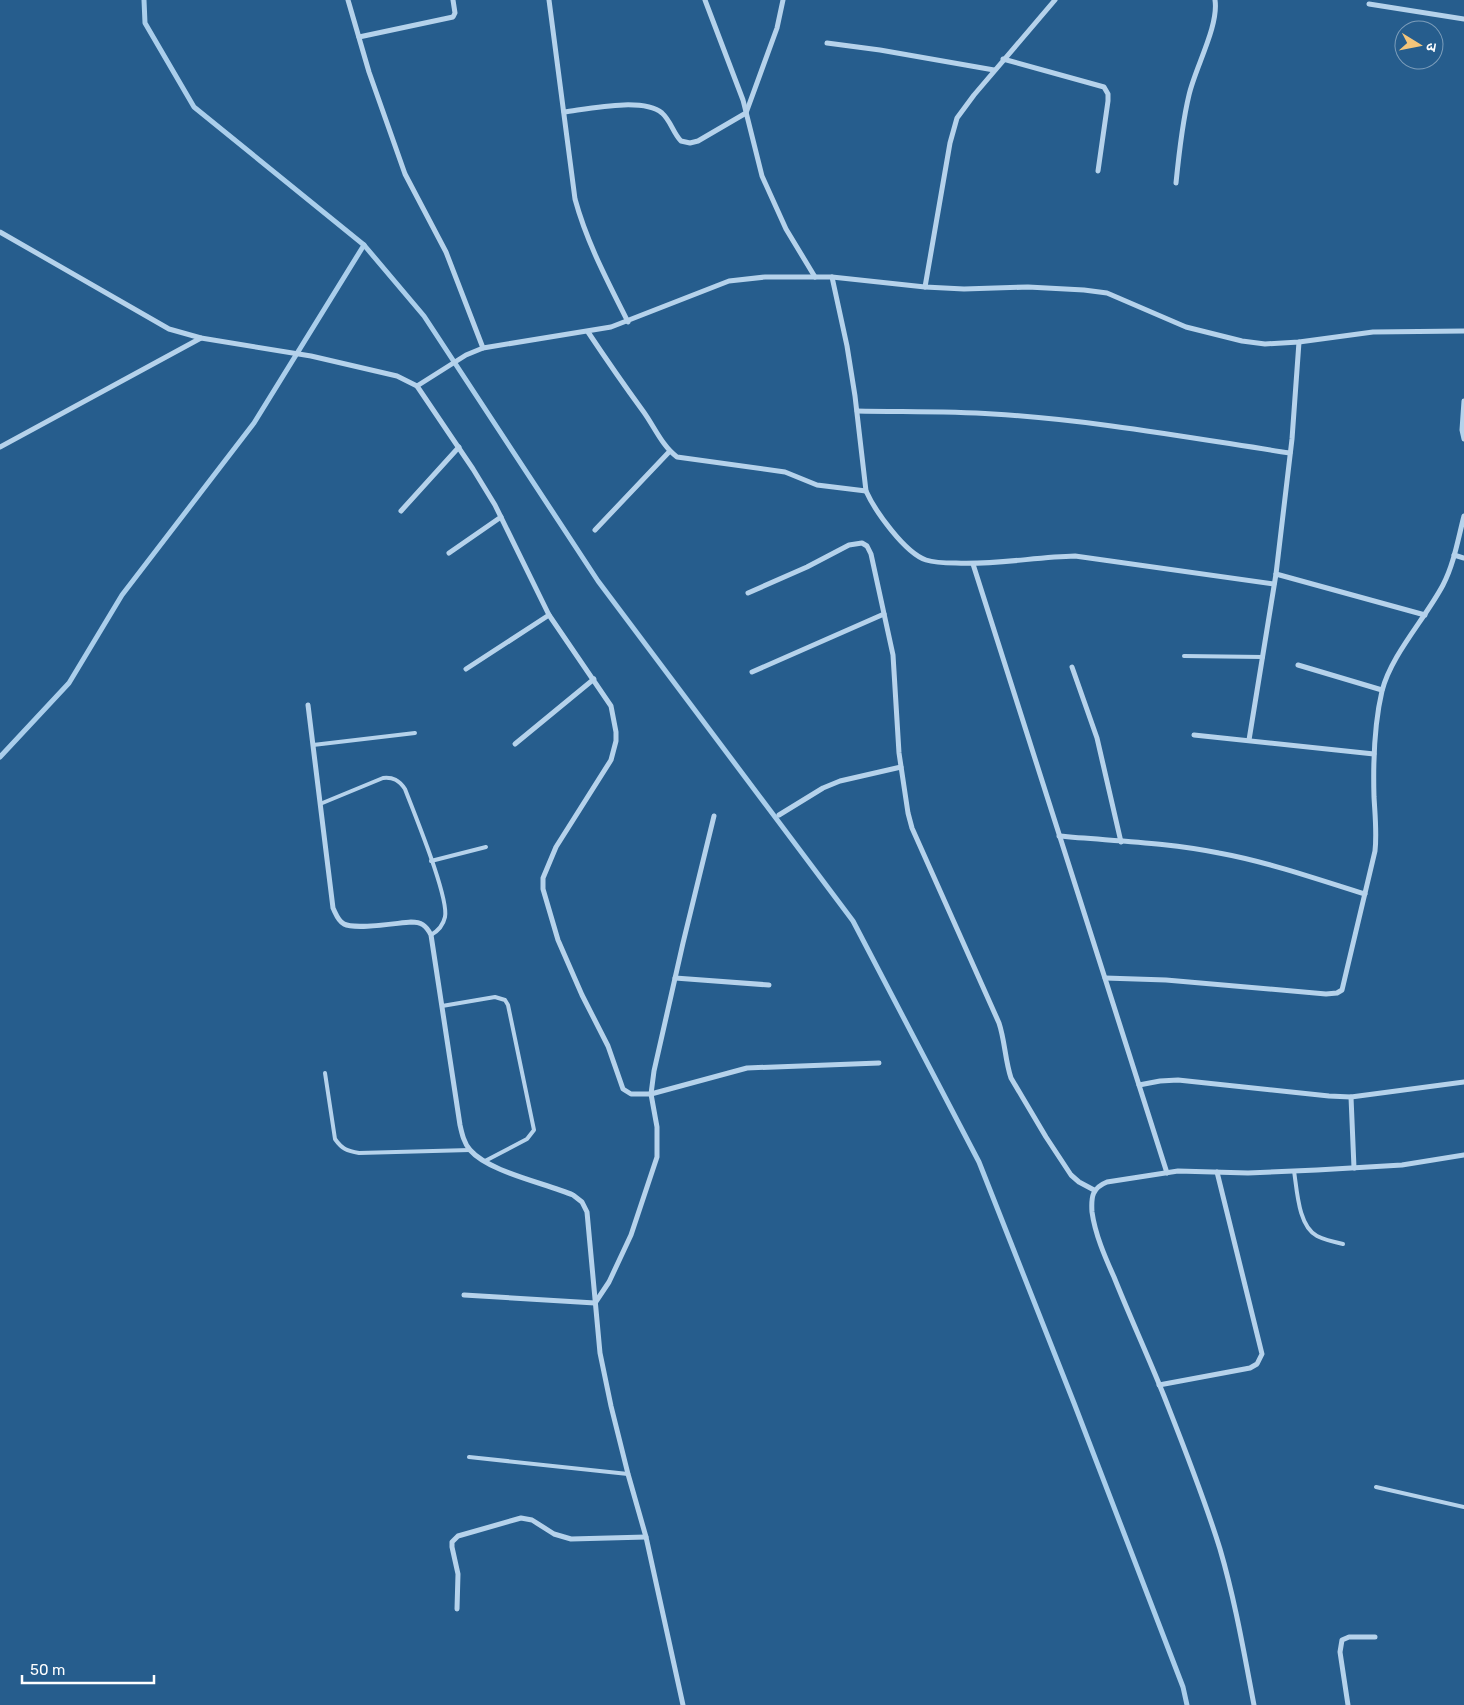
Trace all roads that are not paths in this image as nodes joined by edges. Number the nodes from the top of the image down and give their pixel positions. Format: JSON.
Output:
{"nodes":[{"id":1,"x":348,"y":0,"type":"edge"},
{"id":2,"x":453,"y":0,"type":"edge"},
{"id":3,"x":548,"y":0,"type":"edge"},
{"id":4,"x":705,"y":0,"type":"edge"},
{"id":5,"x":784,"y":0,"type":"edge"},
{"id":6,"x":1055,"y":0,"type":"edge"},
{"id":7,"x":1215,"y":0,"type":"edge"},
{"id":8,"x":1369,"y":4,"type":"dead end"},
{"id":9,"x":1464,"y":19,"type":"edge"},
{"id":10,"x":359,"y":37,"type":"junction"},
{"id":11,"x":827,"y":43,"type":"dead end"},
{"id":12,"x":1004,"y":59,"type":"junction"},
{"id":13,"x":994,"y":70,"type":"junction"},
{"id":14,"x":564,"y":112,"type":"junction"},
{"id":15,"x":746,"y":113,"type":"junction"},
{"id":16,"x":1098,"y":171,"type":"dead end"},
{"id":17,"x":1176,"y":182,"type":"dead end"},
{"id":18,"x":0,"y":232,"type":"edge"},
{"id":19,"x":815,"y":277,"type":"junction"},
{"id":20,"x":832,"y":277,"type":"junction"},
{"id":21,"x":925,"y":287,"type":"junction"},
{"id":22,"x":628,"y":322,"type":"junction"},
{"id":23,"x":1464,"y":331,"type":"edge"},
{"id":24,"x":588,"y":332,"type":"junction"},
{"id":25,"x":201,"y":338,"type":"junction"},
{"id":26,"x":1299,"y":342,"type":"junction"},
{"id":27,"x":483,"y":348,"type":"junction"},
{"id":28,"x":417,"y":386,"type":"junction"},
{"id":29,"x":1464,"y":401,"type":"edge"},
{"id":30,"x":857,"y":411,"type":"junction"},
{"id":31,"x":1464,"y":439,"type":"edge"},
{"id":32,"x":1,"y":445,"type":"edge"},
{"id":33,"x":458,"y":447,"type":"junction"},
{"id":34,"x":670,"y":452,"type":"junction"},
{"id":35,"x":1290,"y":453,"type":"junction"},
{"id":36,"x":866,"y":491,"type":"junction"},
{"id":37,"x":401,"y":511,"type":"dead end"},
{"id":38,"x":1464,"y":516,"type":"edge"},
{"id":39,"x":500,"y":517,"type":"junction"},
{"id":40,"x":595,"y":530,"type":"dead end"},
{"id":41,"x":450,"y":553,"type":"dead end"},
{"id":42,"x":1454,"y":556,"type":"junction"},
{"id":43,"x":1464,"y":558,"type":"edge"},
{"id":44,"x":973,"y":564,"type":"junction"},
{"id":45,"x":1276,"y":574,"type":"junction"},
{"id":46,"x":1274,"y":584,"type":"junction"},
{"id":47,"x":748,"y":593,"type":"dead end"},
{"id":48,"x":884,"y":614,"type":"junction"},
{"id":49,"x":549,"y":615,"type":"junction"},
{"id":50,"x":1425,"y":616,"type":"junction"},
{"id":51,"x":1184,"y":656,"type":"dead end"},
{"id":52,"x":1263,"y":656,"type":"junction"},
{"id":53,"x":1298,"y":665,"type":"dead end"},
{"id":54,"x":1072,"y":667,"type":"dead end"},
{"id":55,"x":466,"y":669,"type":"dead end"},
{"id":56,"x":752,"y":672,"type":"dead end"},
{"id":57,"x":594,"y":679,"type":"junction"},
{"id":58,"x":1382,"y":690,"type":"junction"},
{"id":59,"x":308,"y":705,"type":"dead end"},
{"id":60,"x":415,"y":733,"type":"dead end"},
{"id":61,"x":1194,"y":736,"type":"dead end"},
{"id":62,"x":1249,"y":740,"type":"junction"},
{"id":63,"x":515,"y":744,"type":"dead end"},
{"id":64,"x":313,"y":745,"type":"junction"},
{"id":65,"x":1374,"y":754,"type":"junction"},
{"id":66,"x":901,"y":767,"type":"junction"},
{"id":67,"x":320,"y":804,"type":"junction"},
{"id":68,"x":779,"y":815,"type":"dead end"},
{"id":69,"x":714,"y":816,"type":"dead end"},
{"id":70,"x":1059,"y":836,"type":"junction"},
{"id":71,"x":1121,"y":842,"type":"junction"},
{"id":72,"x":486,"y":847,"type":"dead end"},
{"id":73,"x":431,"y":861,"type":"junction"},
{"id":74,"x":1365,"y":894,"type":"junction"},
{"id":75,"x":431,"y":935,"type":"junction"},
{"id":76,"x":675,"y":978,"type":"junction"},
{"id":77,"x":1105,"y":978,"type":"junction"},
{"id":78,"x":769,"y":985,"type":"dead end"},
{"id":79,"x":442,"y":1006,"type":"junction"},
{"id":80,"x":879,"y":1063,"type":"dead end"},
{"id":81,"x":325,"y":1073,"type":"dead end"},
{"id":82,"x":1464,"y":1082,"type":"edge"},
{"id":83,"x":1139,"y":1085,"type":"junction"},
{"id":84,"x":651,"y":1094,"type":"junction"},
{"id":85,"x":1351,"y":1097,"type":"junction"},
{"id":86,"x":470,"y":1150,"type":"junction"},
{"id":87,"x":1464,"y":1154,"type":"edge"},
{"id":88,"x":1457,"y":1156,"type":"junction"},
{"id":89,"x":1464,"y":1160,"type":"edge"},
{"id":90,"x":485,"y":1162,"type":"junction"},
{"id":91,"x":1354,"y":1168,"type":"junction"},
{"id":92,"x":1294,"y":1171,"type":"junction"},
{"id":93,"x":1218,"y":1172,"type":"junction"},
{"id":94,"x":1167,"y":1173,"type":"junction"},
{"id":95,"x":1094,"y":1190,"type":"junction"},
{"id":96,"x":1343,"y":1244,"type":"dead end"},
{"id":97,"x":464,"y":1295,"type":"dead end"},
{"id":98,"x":594,"y":1302,"type":"junction"},
{"id":99,"x":1159,"y":1385,"type":"junction"},
{"id":100,"x":469,"y":1457,"type":"dead end"},
{"id":101,"x":628,"y":1474,"type":"junction"},
{"id":102,"x":1376,"y":1487,"type":"dead end"},
{"id":103,"x":1464,"y":1507,"type":"edge"},
{"id":104,"x":646,"y":1537,"type":"junction"},
{"id":105,"x":457,"y":1609,"type":"dead end"},
{"id":106,"x":1375,"y":1637,"type":"dead end"},
{"id":107,"x":683,"y":1705,"type":"edge"},
{"id":108,"x":1254,"y":1705,"type":"edge"},
{"id":109,"x":1348,"y":1705,"type":"edge"}],
"edges":[{"from":1,"to":10,"type":"street"},
{"from":2,"to":10,"type":"street"},
{"from":3,"to":14,"type":"street"},
{"from":4,"to":15,"type":"street"},
{"from":5,"to":15,"type":"street"},
{"from":6,"to":12,"type":"street"},
{"from":7,"to":17,"type":"street"},
{"from":8,"to":9,"type":"street"},
{"from":10,"to":27,"type":"street"},
{"from":11,"to":13,"type":"street"},
{"from":12,"to":13,"type":"street"},
{"from":12,"to":16,"type":"street"},
{"from":13,"to":21,"type":"street"},
{"from":14,"to":15,"type":"street"},
{"from":14,"to":22,"type":"street"},
{"from":15,"to":19,"type":"street"},
{"from":18,"to":25,"type":"street"},
{"from":19,"to":20,"type":"street"},
{"from":19,"to":22,"type":"street"},
{"from":20,"to":21,"type":"street"},
{"from":20,"to":30,"type":"street"},
{"from":21,"to":26,"type":"street"},
{"from":22,"to":24,"type":"street"},
{"from":23,"to":26,"type":"street"},
{"from":24,"to":27,"type":"street"},
{"from":24,"to":34,"type":"street"},
{"from":25,"to":28,"type":"street"},
{"from":25,"to":32,"type":"street"},
{"from":26,"to":35,"type":"street"},
{"from":27,"to":28,"type":"street"},
{"from":28,"to":33,"type":"street"},
{"from":29,"to":31,"type":"street"},
{"from":30,"to":35,"type":"street"},
{"from":30,"to":36,"type":"street"},
{"from":33,"to":37,"type":"street"},
{"from":33,"to":39,"type":"street"},
{"from":34,"to":36,"type":"street"},
{"from":34,"to":40,"type":"street"},
{"from":35,"to":45,"type":"street"},
{"from":36,"to":44,"type":"street"},
{"from":38,"to":42,"type":"street"},
{"from":39,"to":41,"type":"street"},
{"from":39,"to":49,"type":"street"},
{"from":42,"to":43,"type":"street"},
{"from":42,"to":50,"type":"street"},
{"from":44,"to":46,"type":"street"},
{"from":44,"to":70,"type":"street"},
{"from":45,"to":46,"type":"street"},
{"from":45,"to":50,"type":"street"},
{"from":46,"to":52,"type":"street"},
{"from":47,"to":48,"type":"street"},
{"from":48,"to":56,"type":"street"},
{"from":48,"to":66,"type":"street"},
{"from":49,"to":55,"type":"street"},
{"from":49,"to":57,"type":"street"},
{"from":50,"to":58,"type":"street"},
{"from":51,"to":52,"type":"lane"},
{"from":52,"to":62,"type":"street"},
{"from":53,"to":58,"type":"street"},
{"from":54,"to":71,"type":"street"},
{"from":57,"to":63,"type":"street"},
{"from":57,"to":84,"type":"street"},
{"from":58,"to":65,"type":"street"},
{"from":59,"to":64,"type":"street"},
{"from":60,"to":64,"type":"lane"},
{"from":61,"to":62,"type":"street"},
{"from":62,"to":65,"type":"street"},
{"from":64,"to":67,"type":"street"},
{"from":65,"to":74,"type":"street"},
{"from":66,"to":68,"type":"street"},
{"from":66,"to":95,"type":"street"},
{"from":67,"to":73,"type":"lane"},
{"from":67,"to":75,"type":"street"},
{"from":69,"to":76,"type":"street"},
{"from":70,"to":71,"type":"street"},
{"from":70,"to":77,"type":"street"},
{"from":71,"to":74,"type":"street"},
{"from":72,"to":73,"type":"lane"},
{"from":73,"to":75,"type":"lane"},
{"from":74,"to":77,"type":"street"},
{"from":75,"to":79,"type":"street"},
{"from":76,"to":78,"type":"street"},
{"from":76,"to":84,"type":"street"},
{"from":77,"to":83,"type":"street"},
{"from":79,"to":86,"type":"street"},
{"from":79,"to":90,"type":"lane"},
{"from":80,"to":84,"type":"street"},
{"from":81,"to":86,"type":"lane"},
{"from":82,"to":85,"type":"street"},
{"from":83,"to":85,"type":"street"},
{"from":83,"to":94,"type":"street"},
{"from":84,"to":98,"type":"street"},
{"from":85,"to":91,"type":"street"},
{"from":86,"to":90,"type":"street"},
{"from":87,"to":88,"type":"street"},
{"from":88,"to":89,"type":"street"},
{"from":88,"to":91,"type":"street"},
{"from":90,"to":98,"type":"street"},
{"from":91,"to":92,"type":"street"},
{"from":92,"to":93,"type":"street"},
{"from":92,"to":96,"type":"lane"},
{"from":93,"to":94,"type":"street"},
{"from":93,"to":99,"type":"street"},
{"from":94,"to":95,"type":"street"},
{"from":95,"to":99,"type":"street"},
{"from":97,"to":98,"type":"street"},
{"from":98,"to":101,"type":"street"},
{"from":99,"to":108,"type":"street"},
{"from":100,"to":101,"type":"lane"},
{"from":101,"to":104,"type":"street"},
{"from":102,"to":103,"type":"lane"},
{"from":104,"to":105,"type":"street"},
{"from":104,"to":107,"type":"street"},
{"from":106,"to":109,"type":"street"}]}
